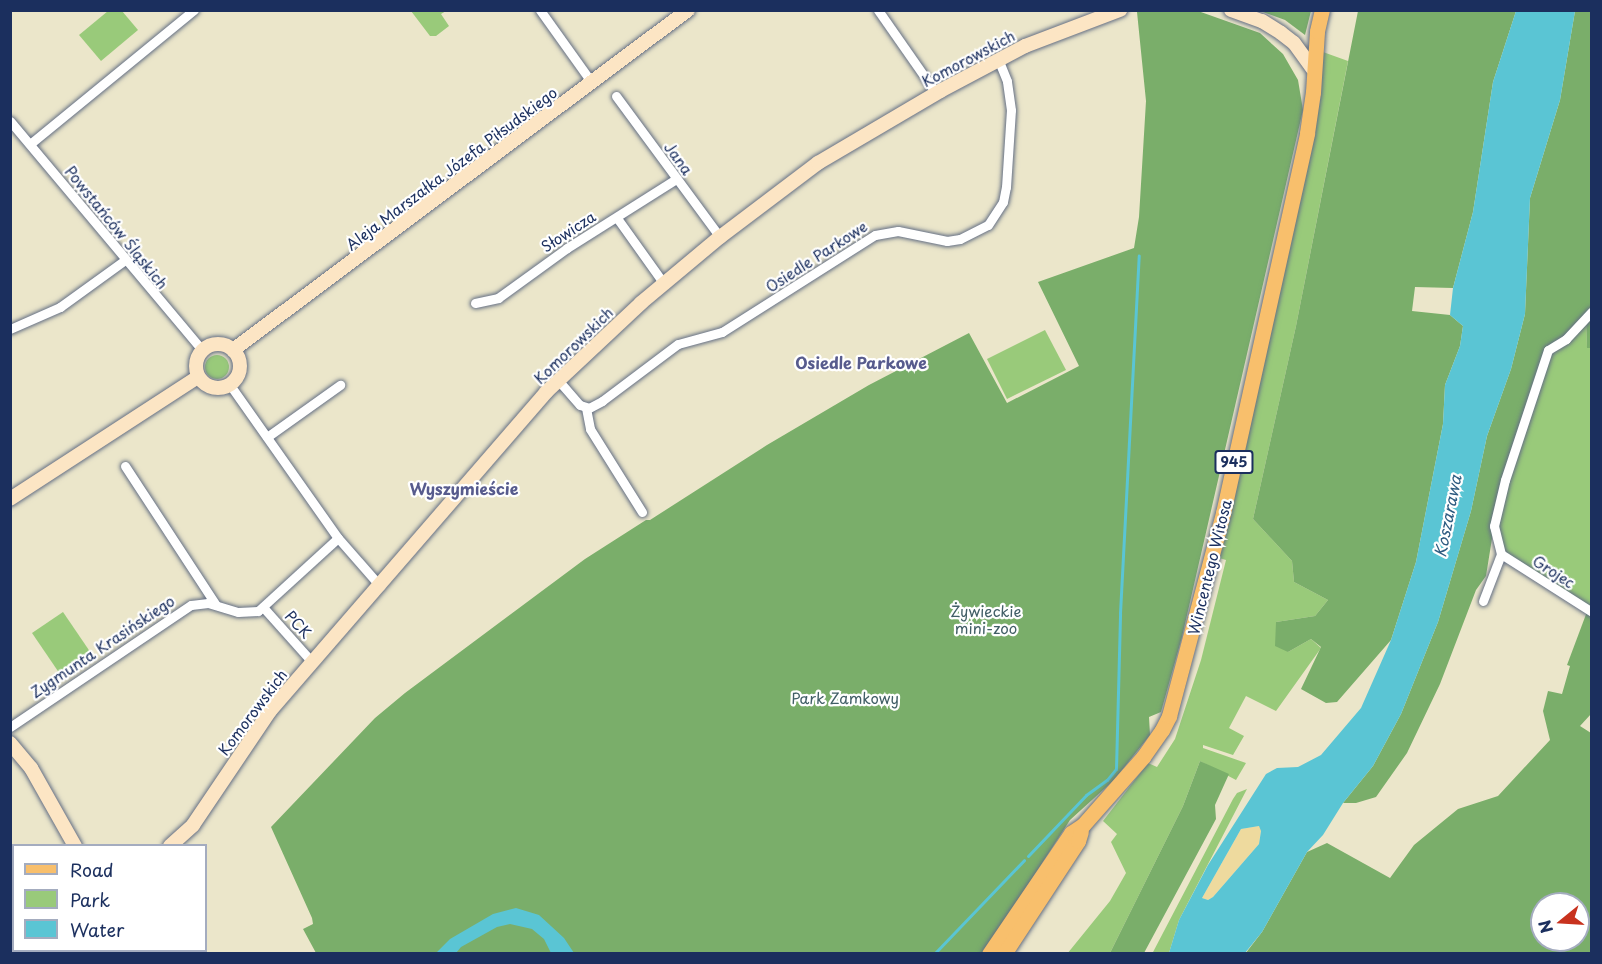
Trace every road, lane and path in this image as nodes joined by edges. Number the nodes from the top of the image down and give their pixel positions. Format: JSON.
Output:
{"nodes":[{"id":1,"x":194,"y":10,"type":"edge"},
{"id":2,"x":540,"y":10,"type":"edge"},
{"id":3,"x":688,"y":10,"type":"edge"},
{"id":4,"x":878,"y":10,"type":"edge"},
{"id":5,"x":1120,"y":10,"type":"edge"},
{"id":6,"x":1231,"y":10,"type":"edge"},
{"id":7,"x":1322,"y":10,"type":"edge"},
{"id":8,"x":998,"y":60,"type":"junction"},
{"id":9,"x":1313,"y":69,"type":"junction"},
{"id":10,"x":592,"y":83,"type":"junction"},
{"id":11,"x":936,"y":93,"type":"junction"},
{"id":12,"x":616,"y":96,"type":"dead end"},
{"id":13,"x":10,"y":121,"type":"edge"},
{"id":14,"x":30,"y":144,"type":"junction"},
{"id":15,"x":676,"y":179,"type":"junction"},
{"id":16,"x":616,"y":218,"type":"junction"},
{"id":17,"x":720,"y":237,"type":"junction"},
{"id":18,"x":125,"y":260,"type":"junction"},
{"id":19,"x":664,"y":284,"type":"junction"},
{"id":20,"x":475,"y":303,"type":"dead end"},
{"id":21,"x":1592,"y":311,"type":"edge"},
{"id":22,"x":10,"y":329,"type":"edge"},
{"id":23,"x":202,"y":350,"type":"junction"},
{"id":24,"x":233,"y":350,"type":"junction"},
{"id":25,"x":198,"y":377,"type":"junction"},
{"id":26,"x":558,"y":380,"type":"junction"},
{"id":27,"x":230,"y":385,"type":"junction"},
{"id":28,"x":340,"y":385,"type":"dead end"},
{"id":29,"x":586,"y":408,"type":"junction"},
{"id":30,"x":267,"y":437,"type":"junction"},
{"id":31,"x":124,"y":466,"type":"dead end"},
{"id":32,"x":10,"y":499,"type":"edge"},
{"id":33,"x":642,"y":512,"type":"dead end"},
{"id":34,"x":338,"y":538,"type":"junction"},
{"id":35,"x":1501,"y":554,"type":"junction"},
{"id":36,"x":380,"y":586,"type":"junction"},
{"id":37,"x":1482,"y":601,"type":"dead end"},
{"id":38,"x":216,"y":605,"type":"junction"},
{"id":39,"x":263,"y":607,"type":"junction"},
{"id":40,"x":1592,"y":612,"type":"edge"},
{"id":41,"x":312,"y":662,"type":"junction"},
{"id":42,"x":10,"y":727,"type":"edge"},
{"id":43,"x":10,"y":743,"type":"edge"},
{"id":44,"x":1083,"y":825,"type":"junction"},
{"id":45,"x":69,"y":844,"type":"edge"},
{"id":46,"x":172,"y":844,"type":"edge"},
{"id":47,"x":989,"y":954,"type":"edge"},
{"id":48,"x":1004,"y":954,"type":"edge"}],
"edges":[{"from":1,"to":14,"type":"street"},
{"from":2,"to":10,"type":"street"},
{"from":3,"to":10,"type":"street","name":"Aleja Marszałka Józefa Piłsudskiego"},
{"from":4,"to":11,"type":"street"},
{"from":5,"to":8,"type":"street","name":"Komorowskich"},
{"from":6,"to":9,"type":"street"},
{"from":7,"to":9,"type":"main road","name":"Wincentego Witosa","number":"945"},
{"from":8,"to":11,"type":"street","name":"Komorowskich"},
{"from":8,"to":29,"type":"street","name":"Osiedle Parkowe"},
{"from":9,"to":44,"type":"main road","name":"Wincentego Witosa","number":"945"},
{"from":10,"to":24,"type":"street","name":"Aleja Marszałka Józefa Piłsudskiego"},
{"from":11,"to":17,"type":"street","name":"Komorowskich"},
{"from":12,"to":15,"type":"street","name":"Jana"},
{"from":13,"to":14,"type":"street","name":"Powstańców Śląskich"},
{"from":14,"to":18,"type":"street","name":"Powstańców Śląskich"},
{"from":15,"to":16,"type":"street","name":"Słowicza"},
{"from":15,"to":17,"type":"street","name":"Jana"},
{"from":16,"to":19,"type":"street"},
{"from":16,"to":20,"type":"street","name":"Słowicza"},
{"from":17,"to":19,"type":"street","name":"Komorowskich"},
{"from":18,"to":22,"type":"street"},
{"from":18,"to":23,"type":"street","name":"Powstańców Śląskich"},
{"from":19,"to":26,"type":"street","name":"Komorowskich"},
{"from":21,"to":35,"type":"street"},
{"from":23,"to":24,"type":"street"},
{"from":23,"to":25,"type":"street"},
{"from":24,"to":27,"type":"street"},
{"from":25,"to":27,"type":"street"},
{"from":25,"to":32,"type":"street"},
{"from":26,"to":29,"type":"street"},
{"from":26,"to":36,"type":"street","name":"Komorowskich"},
{"from":27,"to":30,"type":"street"},
{"from":28,"to":30,"type":"street"},
{"from":29,"to":33,"type":"street"},
{"from":30,"to":34,"type":"street"},
{"from":31,"to":38,"type":"street"},
{"from":34,"to":36,"type":"street"},
{"from":34,"to":39,"type":"street"},
{"from":35,"to":37,"type":"street"},
{"from":35,"to":40,"type":"street","name":"Grojec"},
{"from":36,"to":41,"type":"street","name":"Komorowskich"},
{"from":38,"to":39,"type":"street","name":"Zygmunta Krasińskiego"},
{"from":38,"to":42,"type":"street","name":"Zygmunta Krasińskiego"},
{"from":39,"to":41,"type":"street","name":"PCK"},
{"from":41,"to":46,"type":"street","name":"Komorowskich"},
{"from":43,"to":45,"type":"street"},
{"from":44,"to":47,"type":"main road","name":"Wincentego Witosa","number":"945"},
{"from":44,"to":48,"type":"main road","name":"Wincentego Witosa","number":"945"}]}
